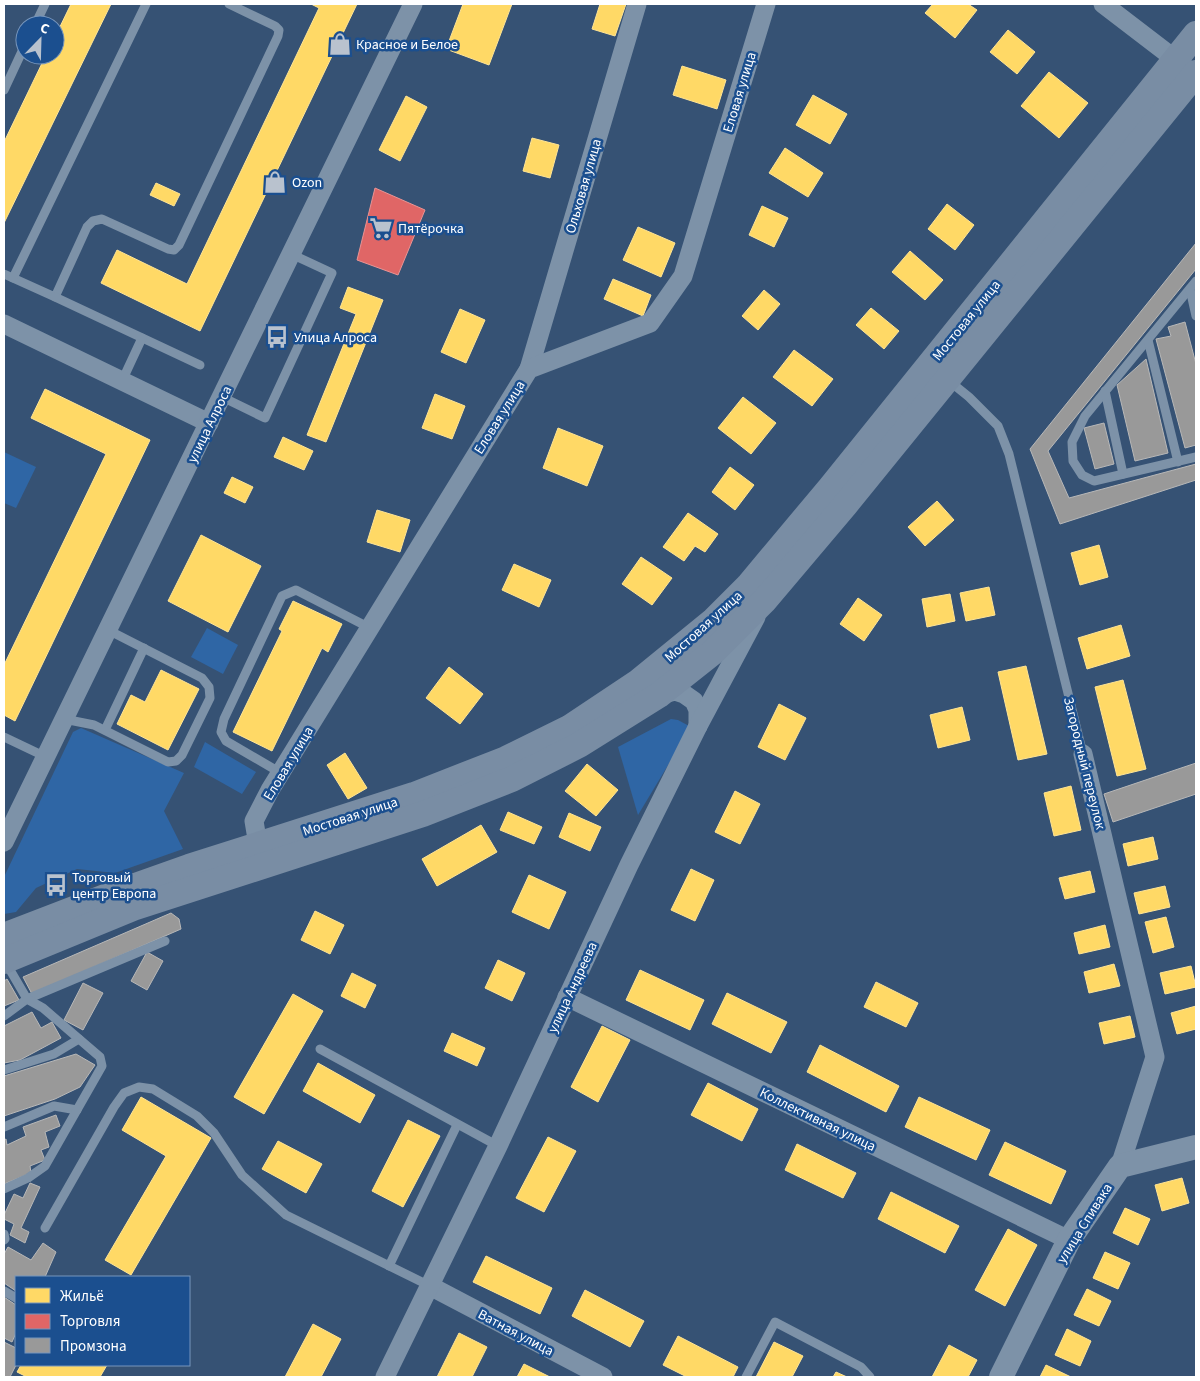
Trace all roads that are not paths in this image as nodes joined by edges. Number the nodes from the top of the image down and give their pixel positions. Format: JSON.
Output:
{"nodes":[{"id":1,"x":146,"y":4,"type":"edge"},
{"id":2,"x":229,"y":4,"type":"edge"},
{"id":3,"x":413,"y":4,"type":"edge"},
{"id":4,"x":637,"y":4,"type":"edge"},
{"id":5,"x":766,"y":4,"type":"edge"},
{"id":6,"x":1103,"y":4,"type":"edge"},
{"id":7,"x":1196,"y":34,"type":"edge"},
{"id":8,"x":16,"y":65,"type":"edge"},
{"id":9,"x":1189,"y":69,"type":"edge"},
{"id":10,"x":4,"y":90,"type":"edge"},
{"id":11,"x":291,"y":254,"type":"junction"},
{"id":12,"x":4,"y":274,"type":"edge"},
{"id":13,"x":13,"y":278,"type":"junction"},
{"id":14,"x":1196,"y":281,"type":"edge"},
{"id":15,"x":1190,"y":289,"type":"junction"},
{"id":16,"x":55,"y":297,"type":"junction"},
{"id":17,"x":1196,"y":316,"type":"edge"},
{"id":18,"x":4,"y":324,"type":"edge"},
{"id":19,"x":142,"y":338,"type":"junction"},
{"id":20,"x":1148,"y":340,"type":"junction"},
{"id":21,"x":200,"y":365,"type":"dead end"},
{"id":22,"x":529,"y":369,"type":"junction"},
{"id":23,"x":946,"y":378,"type":"junction"},
{"id":24,"x":122,"y":381,"type":"junction"},
{"id":25,"x":1105,"y":392,"type":"junction"},
{"id":26,"x":222,"y":397,"type":"junction"},
{"id":27,"x":209,"y":424,"type":"junction"},
{"id":28,"x":1196,"y":457,"type":"edge"},
{"id":29,"x":1178,"y":462,"type":"junction"},
{"id":30,"x":1123,"y":474,"type":"junction"},
{"id":31,"x":764,"y":600,"type":"junction"},
{"id":32,"x":370,"y":628,"type":"junction"},
{"id":33,"x":108,"y":630,"type":"junction"},
{"id":34,"x":144,"y":648,"type":"junction"},
{"id":35,"x":659,"y":695,"type":"junction"},
{"id":36,"x":64,"y":719,"type":"junction"},
{"id":37,"x":698,"y":726,"type":"junction"},
{"id":38,"x":105,"y":730,"type":"junction"},
{"id":39,"x":4,"y":737,"type":"edge"},
{"id":40,"x":1083,"y":754,"type":"joint"},
{"id":41,"x":46,"y":757,"type":"junction"},
{"id":42,"x":281,"y":773,"type":"junction"},
{"id":43,"x":4,"y":842,"type":"edge"},
{"id":44,"x":258,"y":846,"type":"junction"},
{"id":45,"x":165,"y":940,"type":"dead end"},
{"id":46,"x":4,"y":954,"type":"edge"},
{"id":47,"x":567,"y":997,"type":"junction"},
{"id":48,"x":27,"y":999,"type":"junction"},
{"id":49,"x":4,"y":1016,"type":"edge"},
{"id":50,"x":79,"y":1039,"type":"junction"},
{"id":51,"x":320,"y":1049,"type":"dead end"},
{"id":52,"x":4,"y":1070,"type":"edge"},
{"id":53,"x":77,"y":1110,"type":"junction"},
{"id":54,"x":457,"y":1125,"type":"junction"},
{"id":55,"x":4,"y":1127,"type":"edge"},
{"id":56,"x":498,"y":1146,"type":"junction"},
{"id":57,"x":1196,"y":1147,"type":"edge"},
{"id":58,"x":1120,"y":1166,"type":"junction"},
{"id":59,"x":4,"y":1189,"type":"edge"},
{"id":60,"x":45,"y":1228,"type":"dead end"},
{"id":61,"x":4,"y":1234,"type":"edge"},
{"id":62,"x":4,"y":1240,"type":"edge"},
{"id":63,"x":1070,"y":1240,"type":"junction"},
{"id":64,"x":388,"y":1266,"type":"junction"},
{"id":65,"x":430,"y":1286,"type":"junction"},
{"id":66,"x":4,"y":1291,"type":"edge"},
{"id":67,"x":15,"y":1297,"type":"edge"},
{"id":68,"x":385,"y":1377,"type":"edge"},
{"id":69,"x":603,"y":1377,"type":"edge"},
{"id":70,"x":746,"y":1377,"type":"edge"},
{"id":71,"x":870,"y":1377,"type":"edge"},
{"id":72,"x":1001,"y":1377,"type":"edge"}],
"edges":[{"from":1,"to":13,"type":"lane"},
{"from":2,"to":16,"type":"lane"},
{"from":3,"to":11,"type":"street","name":"улица Алроса"},
{"from":4,"to":22,"type":"street","name":"Ольховая улица"},
{"from":5,"to":22,"type":"street","name":"Еловая улица"},
{"from":6,"to":9,"type":"street"},
{"from":7,"to":9,"type":"main road","name":"Мостовая улица"},
{"from":8,"to":10,"type":"lane"},
{"from":9,"to":23,"type":"main road","name":"Мостовая улица"},
{"from":9,"to":44,"type":"main road","name":"Мостовая улица"},
{"from":11,"to":26,"type":"street","name":"улица Алроса"},
{"from":11,"to":26,"type":"lane"},
{"from":12,"to":13,"type":"lane"},
{"from":13,"to":16,"type":"lane"},
{"from":14,"to":15,"type":"lane"},
{"from":15,"to":17,"type":"lane"},
{"from":15,"to":20,"type":"lane"},
{"from":16,"to":19,"type":"lane"},
{"from":18,"to":24,"type":"street"},
{"from":19,"to":21,"type":"lane"},
{"from":19,"to":24,"type":"lane"},
{"from":20,"to":25,"type":"lane"},
{"from":20,"to":29,"type":"lane"},
{"from":22,"to":32,"type":"street","name":"Еловая улица"},
{"from":23,"to":31,"type":"main road","name":"Мостовая улица"},
{"from":23,"to":40,"type":"lane","name":"Загородный переулок"},
{"from":24,"to":27,"type":"street"},
{"from":25,"to":30,"type":"lane"},
{"from":25,"to":30,"type":"lane"},
{"from":26,"to":27,"type":"street","name":"улица Алроса"},
{"from":27,"to":33,"type":"street","name":"улица Алроса"},
{"from":28,"to":29,"type":"lane"},
{"from":29,"to":30,"type":"lane"},
{"from":31,"to":35,"type":"main road","name":"Мостовая улица"},
{"from":31,"to":37,"type":"street","name":"улица Андреева"},
{"from":32,"to":42,"type":"street","name":"Еловая улица"},
{"from":32,"to":42,"type":"lane"},
{"from":33,"to":34,"type":"lane"},
{"from":33,"to":36,"type":"street","name":"улица Алроса"},
{"from":34,"to":38,"type":"lane"},
{"from":34,"to":38,"type":"lane"},
{"from":35,"to":37,"type":"street"},
{"from":35,"to":46,"type":"main road","name":"Мостовая улица"},
{"from":36,"to":38,"type":"lane"},
{"from":36,"to":41,"type":"street","name":"улица Алроса"},
{"from":37,"to":47,"type":"street","name":"улица Андреева"},
{"from":39,"to":41,"type":"lane"},
{"from":40,"to":58,"type":"street","name":"Загородный переулок"},
{"from":41,"to":43,"type":"street","name":"улица Алроса"},
{"from":42,"to":44,"type":"street","name":"Еловая улица"},
{"from":44,"to":46,"type":"main road","name":"Мостовая улица"},
{"from":45,"to":48,"type":"lane"},
{"from":46,"to":48,"type":"lane"},
{"from":47,"to":56,"type":"street","name":"улица Андреева"},
{"from":47,"to":63,"type":"street","name":"Коллективная улица"},
{"from":48,"to":49,"type":"lane"},
{"from":48,"to":50,"type":"lane"},
{"from":50,"to":52,"type":"lane"},
{"from":50,"to":53,"type":"lane"},
{"from":51,"to":54,"type":"lane"},
{"from":53,"to":55,"type":"lane"},
{"from":53,"to":59,"type":"lane"},
{"from":54,"to":56,"type":"lane"},
{"from":54,"to":64,"type":"lane"},
{"from":56,"to":65,"type":"street","name":"улица Андреева"},
{"from":57,"to":58,"type":"street"},
{"from":58,"to":63,"type":"street","name":"улица Спивака"},
{"from":60,"to":64,"type":"lane"},
{"from":61,"to":62,"type":"lane"},
{"from":63,"to":72,"type":"street","name":"улица Спивака"},
{"from":64,"to":65,"type":"lane"},
{"from":65,"to":68,"type":"street","name":"улица Андреева"},
{"from":65,"to":69,"type":"street","name":"Ватная улица"},
{"from":66,"to":67,"type":"lane"},
{"from":70,"to":71,"type":"lane"}]}
